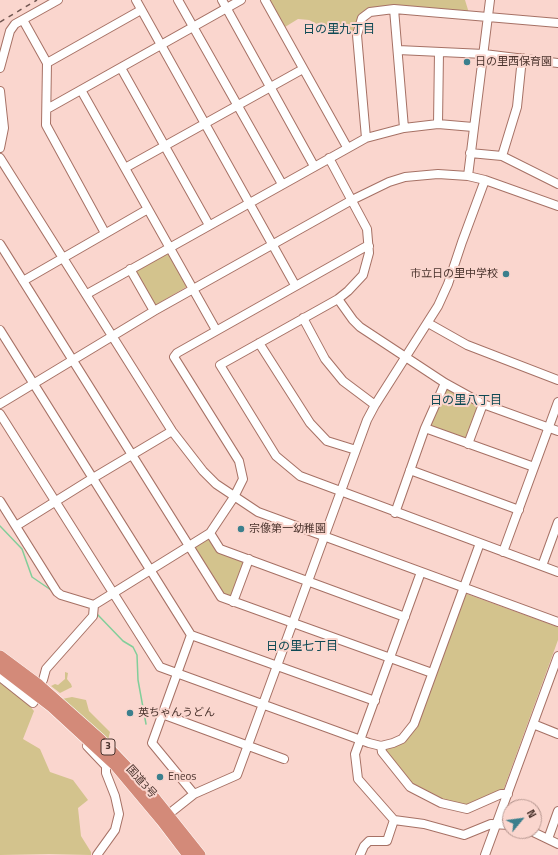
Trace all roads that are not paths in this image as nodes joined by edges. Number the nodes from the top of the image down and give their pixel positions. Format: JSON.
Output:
{"nodes":[{"id":1,"x":58,"y":0,"type":"edge"},
{"id":2,"x":136,"y":0,"type":"edge"},
{"id":3,"x":178,"y":0,"type":"edge"},
{"id":4,"x":222,"y":0,"type":"edge"},
{"id":5,"x":241,"y":0,"type":"edge"},
{"id":6,"x":265,"y":0,"type":"edge"},
{"id":7,"x":490,"y":0,"type":"edge"},
{"id":8,"x":226,"y":8,"type":"junction"},
{"id":9,"x":394,"y":9,"type":"junction"},
{"id":10,"x":141,"y":10,"type":"junction"},
{"id":11,"x":487,"y":17,"type":"junction"},
{"id":12,"x":23,"y":20,"type":"junction"},
{"id":13,"x":558,"y":23,"type":"edge"},
{"id":14,"x":193,"y":27,"type":"junction"},
{"id":15,"x":161,"y":45,"type":"junction"},
{"id":16,"x":398,"y":50,"type":"junction"},
{"id":17,"x":439,"y":52,"type":"junction"},
{"id":18,"x":484,"y":54,"type":"junction"},
{"id":19,"x":1,"y":57,"type":"edge"},
{"id":20,"x":522,"y":58,"type":"junction"},
{"id":21,"x":47,"y":63,"type":"junction"},
{"id":22,"x":557,"y":63,"type":"edge"},
{"id":23,"x":0,"y":68,"type":"edge"},
{"id":24,"x":121,"y":68,"type":"junction"},
{"id":25,"x":303,"y":69,"type":"junction"},
{"id":26,"x":271,"y":87,"type":"junction"},
{"id":27,"x":81,"y":90,"type":"junction"},
{"id":28,"x":0,"y":91,"type":"edge"},
{"id":29,"x":238,"y":106,"type":"junction"},
{"id":30,"x":47,"y":109,"type":"junction"},
{"id":31,"x":205,"y":123,"type":"junction"},
{"id":32,"x":438,"y":124,"type":"junction"},
{"id":33,"x":473,"y":127,"type":"junction"},
{"id":34,"x":404,"y":128,"type":"junction"},
{"id":35,"x":366,"y":138,"type":"junction"},
{"id":36,"x":165,"y":146,"type":"junction"},
{"id":37,"x":347,"y":147,"type":"junction"},
{"id":38,"x":0,"y":148,"type":"edge"},
{"id":39,"x":470,"y":153,"type":"junction"},
{"id":40,"x":502,"y":156,"type":"junction"},
{"id":41,"x":0,"y":158,"type":"edge"},
{"id":42,"x":329,"y":158,"type":"junction"},
{"id":43,"x":314,"y":166,"type":"junction"},
{"id":44,"x":125,"y":168,"type":"junction"},
{"id":45,"x":468,"y":176,"type":"junction"},
{"id":46,"x":486,"y":180,"type":"junction"},
{"id":47,"x":557,"y":183,"type":"edge"},
{"id":48,"x":282,"y":184,"type":"junction"},
{"id":49,"x":352,"y":200,"type":"junction"},
{"id":50,"x":249,"y":203,"type":"junction"},
{"id":51,"x":558,"y":206,"type":"edge"},
{"id":52,"x":148,"y":209,"type":"junction"},
{"id":53,"x":209,"y":225,"type":"junction"},
{"id":54,"x":104,"y":233,"type":"junction"},
{"id":55,"x":0,"y":244,"type":"edge"},
{"id":56,"x":272,"y":244,"type":"junction"},
{"id":57,"x":369,"y":246,"type":"junction"},
{"id":58,"x":170,"y":248,"type":"junction"},
{"id":59,"x":63,"y":256,"type":"junction"},
{"id":60,"x":130,"y":269,"type":"junction"},
{"id":61,"x":23,"y":281,"type":"junction"},
{"id":62,"x":295,"y":285,"type":"junction"},
{"id":63,"x":193,"y":289,"type":"junction"},
{"id":64,"x":87,"y":294,"type":"junction"},
{"id":65,"x":338,"y":299,"type":"junction"},
{"id":66,"x":154,"y":311,"type":"junction"},
{"id":67,"x":303,"y":318,"type":"junction"},
{"id":68,"x":428,"y":323,"type":"junction"},
{"id":69,"x":0,"y":330,"type":"edge"},
{"id":70,"x":216,"y":330,"type":"junction"},
{"id":71,"x":112,"y":335,"type":"junction"},
{"id":72,"x":259,"y":343,"type":"junction"},
{"id":73,"x":406,"y":357,"type":"junction"},
{"id":74,"x":72,"y":359,"type":"junction"},
{"id":75,"x":558,"y":380,"type":"edge"},
{"id":76,"x":34,"y":383,"type":"junction"},
{"id":77,"x":445,"y":383,"type":"junction"},
{"id":78,"x":558,"y":402,"type":"edge"},
{"id":79,"x":0,"y":404,"type":"edge"},
{"id":80,"x":483,"y":404,"type":"junction"},
{"id":81,"x":375,"y":405,"type":"junction"},
{"id":82,"x":0,"y":414,"type":"edge"},
{"id":83,"x":425,"y":428,"type":"junction"},
{"id":84,"x":549,"y":428,"type":"junction"},
{"id":85,"x":172,"y":430,"type":"junction"},
{"id":86,"x":558,"y":431,"type":"edge"},
{"id":87,"x":468,"y":444,"type":"junction"},
{"id":88,"x":356,"y":450,"type":"junction"},
{"id":89,"x":131,"y":454,"type":"junction"},
{"id":90,"x":534,"y":467,"type":"junction"},
{"id":91,"x":410,"y":470,"type":"junction"},
{"id":92,"x":93,"y":478,"type":"junction"},
{"id":93,"x":341,"y":492,"type":"junction"},
{"id":94,"x":234,"y":497,"type":"junction"},
{"id":95,"x":0,"y":501,"type":"edge"},
{"id":96,"x":55,"y":502,"type":"junction"},
{"id":97,"x":518,"y":510,"type":"junction"},
{"id":98,"x":395,"y":513,"type":"junction"},
{"id":99,"x":558,"y":522,"type":"edge"},
{"id":100,"x":16,"y":526,"type":"junction"},
{"id":101,"x":210,"y":532,"type":"junction"},
{"id":102,"x":324,"y":537,"type":"junction"},
{"id":103,"x":480,"y":543,"type":"junction"},
{"id":104,"x":188,"y":545,"type":"junction"},
{"id":105,"x":503,"y":552,"type":"junction"},
{"id":106,"x":249,"y":559,"type":"junction"},
{"id":107,"x":542,"y":566,"type":"junction"},
{"id":108,"x":150,"y":569,"type":"junction"},
{"id":109,"x":421,"y":572,"type":"junction"},
{"id":110,"x":558,"y":572,"type":"edge"},
{"id":111,"x":307,"y":581,"type":"junction"},
{"id":112,"x":463,"y":588,"type":"junction"},
{"id":113,"x":112,"y":593,"type":"junction"},
{"id":114,"x":233,"y":602,"type":"junction"},
{"id":115,"x":94,"y":605,"type":"junction"},
{"id":116,"x":405,"y":617,"type":"junction"},
{"id":117,"x":558,"y":622,"type":"edge"},
{"id":118,"x":293,"y":623,"type":"junction"},
{"id":119,"x":191,"y":634,"type":"junction"},
{"id":120,"x":0,"y":656,"type":"edge"},
{"id":121,"x":558,"y":656,"type":"edge"},
{"id":122,"x":390,"y":659,"type":"junction"},
{"id":123,"x":277,"y":665,"type":"junction"},
{"id":124,"x":0,"y":667,"type":"edge"},
{"id":125,"x":558,"y":670,"type":"edge"},
{"id":126,"x":177,"y":673,"type":"junction"},
{"id":127,"x":432,"y":673,"type":"junction"},
{"id":128,"x":0,"y":677,"type":"edge"},
{"id":129,"x":43,"y":680,"type":"dead end"},
{"id":130,"x":35,"y":700,"type":"dead end"},
{"id":131,"x":375,"y":701,"type":"junction"},
{"id":132,"x":263,"y":704,"type":"junction"},
{"id":133,"x":52,"y":707,"type":"junction"},
{"id":134,"x":162,"y":714,"type":"junction"},
{"id":135,"x":535,"y":725,"type":"junction"},
{"id":136,"x":558,"y":734,"type":"edge"},
{"id":137,"x":361,"y":740,"type":"junction"},
{"id":138,"x":248,"y":746,"type":"junction"},
{"id":139,"x":381,"y":746,"type":"junction"},
{"id":140,"x":284,"y":759,"type":"dead end"},
{"id":141,"x":194,"y":794,"type":"junction"},
{"id":142,"x":508,"y":794,"type":"junction"},
{"id":143,"x":507,"y":799,"type":"edge"},
{"id":144,"x":511,"y":799,"type":"edge"},
{"id":145,"x":558,"y":812,"type":"edge"},
{"id":146,"x":165,"y":817,"type":"junction"},
{"id":147,"x":394,"y":820,"type":"junction"},
{"id":148,"x":502,"y":824,"type":"edge"},
{"id":149,"x":502,"y":826,"type":"edge"},
{"id":150,"x":502,"y":826,"type":"edge"},
{"id":151,"x":542,"y":836,"type":"edge"},
{"id":152,"x":548,"y":839,"type":"junction"},
{"id":153,"x":558,"y":844,"type":"edge"},
{"id":154,"x":97,"y":855,"type":"edge"},
{"id":155,"x":188,"y":855,"type":"edge"},
{"id":156,"x":200,"y":855,"type":"edge"},
{"id":157,"x":360,"y":855,"type":"edge"},
{"id":158,"x":485,"y":855,"type":"edge"},
{"id":159,"x":490,"y":855,"type":"edge"}],
"edges":[{"from":1,"to":12,"type":"street"},
{"from":2,"to":10,"type":"street"},
{"from":3,"to":14,"type":"street"},
{"from":4,"to":8,"type":"street"},
{"from":5,"to":8,"type":"street"},
{"from":6,"to":25,"type":"street"},
{"from":7,"to":11,"type":"street"},
{"from":8,"to":14,"type":"street"},
{"from":8,"to":26,"type":"street"},
{"from":9,"to":11,"type":"street"},
{"from":9,"to":16,"type":"street"},
{"from":9,"to":35,"type":"street"},
{"from":10,"to":15,"type":"street"},
{"from":10,"to":21,"type":"street"},
{"from":11,"to":13,"type":"street"},
{"from":11,"to":18,"type":"street"},
{"from":12,"to":19,"type":"street"},
{"from":12,"to":21,"type":"street"},
{"from":14,"to":15,"type":"street"},
{"from":14,"to":29,"type":"street"},
{"from":15,"to":24,"type":"street"},
{"from":15,"to":31,"type":"street"},
{"from":16,"to":17,"type":"street"},
{"from":16,"to":34,"type":"street"},
{"from":17,"to":18,"type":"street"},
{"from":17,"to":32,"type":"street"},
{"from":18,"to":20,"type":"street"},
{"from":18,"to":33,"type":"street"},
{"from":19,"to":23,"type":"street"},
{"from":20,"to":22,"type":"street"},
{"from":20,"to":40,"type":"street"},
{"from":21,"to":30,"type":"street"},
{"from":24,"to":27,"type":"street"},
{"from":24,"to":36,"type":"street"},
{"from":25,"to":26,"type":"street"},
{"from":25,"to":37,"type":"street"},
{"from":26,"to":29,"type":"street"},
{"from":26,"to":43,"type":"street"},
{"from":27,"to":30,"type":"street"},
{"from":27,"to":44,"type":"street"},
{"from":28,"to":38,"type":"street"},
{"from":29,"to":31,"type":"street"},
{"from":29,"to":48,"type":"street"},
{"from":30,"to":54,"type":"street"},
{"from":31,"to":36,"type":"street"},
{"from":31,"to":50,"type":"street"},
{"from":32,"to":33,"type":"street"},
{"from":32,"to":34,"type":"street"},
{"from":33,"to":39,"type":"street"},
{"from":34,"to":35,"type":"street"},
{"from":35,"to":37,"type":"street"},
{"from":36,"to":44,"type":"street"},
{"from":36,"to":53,"type":"street"},
{"from":37,"to":42,"type":"street"},
{"from":39,"to":40,"type":"street"},
{"from":39,"to":45,"type":"street"},
{"from":40,"to":47,"type":"street"},
{"from":41,"to":59,"type":"street"},
{"from":42,"to":43,"type":"street"},
{"from":42,"to":49,"type":"street"},
{"from":43,"to":48,"type":"street"},
{"from":44,"to":52,"type":"street"},
{"from":45,"to":46,"type":"street"},
{"from":45,"to":49,"type":"street"},
{"from":46,"to":51,"type":"street"},
{"from":46,"to":68,"type":"street"},
{"from":48,"to":50,"type":"street"},
{"from":49,"to":56,"type":"street"},
{"from":49,"to":57,"type":"street"},
{"from":50,"to":53,"type":"street"},
{"from":50,"to":56,"type":"street"},
{"from":52,"to":54,"type":"street"},
{"from":52,"to":58,"type":"street"},
{"from":53,"to":58,"type":"street"},
{"from":54,"to":59,"type":"street"},
{"from":55,"to":61,"type":"street"},
{"from":56,"to":62,"type":"street"},
{"from":56,"to":63,"type":"street"},
{"from":57,"to":62,"type":"street"},
{"from":57,"to":65,"type":"street"},
{"from":58,"to":60,"type":"street"},
{"from":58,"to":63,"type":"street"},
{"from":59,"to":61,"type":"street"},
{"from":59,"to":64,"type":"street"},
{"from":60,"to":64,"type":"street"},
{"from":60,"to":66,"type":"street"},
{"from":61,"to":74,"type":"street"},
{"from":62,"to":70,"type":"street"},
{"from":63,"to":66,"type":"street"},
{"from":63,"to":70,"type":"street"},
{"from":64,"to":71,"type":"street"},
{"from":65,"to":67,"type":"street"},
{"from":65,"to":73,"type":"street"},
{"from":66,"to":71,"type":"street"},
{"from":67,"to":72,"type":"street"},
{"from":67,"to":81,"type":"street"},
{"from":68,"to":73,"type":"street"},
{"from":68,"to":75,"type":"street"},
{"from":69,"to":76,"type":"street"},
{"from":70,"to":94,"type":"street"},
{"from":71,"to":74,"type":"street"},
{"from":71,"to":85,"type":"street"},
{"from":72,"to":88,"type":"street"},
{"from":72,"to":93,"type":"street"},
{"from":73,"to":77,"type":"street"},
{"from":73,"to":81,"type":"street"},
{"from":74,"to":76,"type":"street"},
{"from":74,"to":89,"type":"street"},
{"from":76,"to":79,"type":"street"},
{"from":76,"to":92,"type":"street"},
{"from":77,"to":80,"type":"street"},
{"from":77,"to":83,"type":"street"},
{"from":78,"to":84,"type":"street"},
{"from":80,"to":84,"type":"street"},
{"from":80,"to":87,"type":"street"},
{"from":81,"to":88,"type":"street"},
{"from":82,"to":96,"type":"street"},
{"from":83,"to":87,"type":"street"},
{"from":83,"to":91,"type":"street"},
{"from":84,"to":86,"type":"street"},
{"from":84,"to":90,"type":"street"},
{"from":85,"to":89,"type":"street"},
{"from":85,"to":94,"type":"street"},
{"from":87,"to":90,"type":"street"},
{"from":88,"to":93,"type":"street"},
{"from":89,"to":92,"type":"street"},
{"from":89,"to":104,"type":"street"},
{"from":90,"to":97,"type":"street"},
{"from":91,"to":97,"type":"street"},
{"from":91,"to":98,"type":"street"},
{"from":92,"to":96,"type":"street"},
{"from":92,"to":108,"type":"street"},
{"from":93,"to":98,"type":"street"},
{"from":93,"to":102,"type":"street"},
{"from":94,"to":101,"type":"street"},
{"from":94,"to":102,"type":"street"},
{"from":95,"to":100,"type":"street"},
{"from":96,"to":100,"type":"street"},
{"from":96,"to":113,"type":"street"},
{"from":97,"to":105,"type":"street"},
{"from":98,"to":103,"type":"street"},
{"from":99,"to":107,"type":"street"},
{"from":100,"to":115,"type":"street"},
{"from":101,"to":104,"type":"street"},
{"from":101,"to":106,"type":"street"},
{"from":102,"to":109,"type":"street"},
{"from":102,"to":111,"type":"street"},
{"from":103,"to":105,"type":"street"},
{"from":103,"to":112,"type":"street"},
{"from":104,"to":108,"type":"street"},
{"from":104,"to":114,"type":"street"},
{"from":105,"to":107,"type":"street"},
{"from":106,"to":111,"type":"street"},
{"from":106,"to":114,"type":"street"},
{"from":107,"to":110,"type":"street"},
{"from":108,"to":113,"type":"street"},
{"from":108,"to":119,"type":"street"},
{"from":109,"to":112,"type":"street"},
{"from":109,"to":116,"type":"street"},
{"from":111,"to":116,"type":"street"},
{"from":111,"to":118,"type":"street"},
{"from":112,"to":117,"type":"street"},
{"from":112,"to":127,"type":"street"},
{"from":113,"to":115,"type":"street"},
{"from":113,"to":126,"type":"street"},
{"from":114,"to":118,"type":"street"},
{"from":115,"to":129,"type":"street"},
{"from":116,"to":122,"type":"street"},
{"from":118,"to":122,"type":"street"},
{"from":118,"to":123,"type":"street"},
{"from":119,"to":123,"type":"street"},
{"from":119,"to":126,"type":"street"},
{"from":120,"to":146,"type":"highway","name":"国道3号","number":"3"},
{"from":121,"to":135,"type":"street"},
{"from":122,"to":127,"type":"street"},
{"from":122,"to":131,"type":"street"},
{"from":123,"to":131,"type":"street"},
{"from":123,"to":132,"type":"street"},
{"from":124,"to":133,"type":"highway","name":"国道3号","number":"3"},
{"from":125,"to":135,"type":"street"},
{"from":126,"to":132,"type":"street"},
{"from":126,"to":134,"type":"street"},
{"from":127,"to":139,"type":"street"},
{"from":128,"to":130,"type":"street"},
{"from":131,"to":137,"type":"street"},
{"from":132,"to":137,"type":"street"},
{"from":132,"to":138,"type":"street"},
{"from":133,"to":146,"type":"highway","name":"国道3号","number":"3"},
{"from":133,"to":154,"type":"street"},
{"from":134,"to":138,"type":"street"},
{"from":134,"to":141,"type":"street"},
{"from":135,"to":136,"type":"street"},
{"from":135,"to":142,"type":"street"},
{"from":135,"to":144,"type":"street"},
{"from":137,"to":139,"type":"street"},
{"from":137,"to":147,"type":"street"},
{"from":138,"to":140,"type":"street"},
{"from":138,"to":141,"type":"street"},
{"from":139,"to":142,"type":"street"},
{"from":141,"to":146,"type":"street"},
{"from":142,"to":143,"type":"street"},
{"from":145,"to":152,"type":"street"},
{"from":146,"to":155,"type":"highway","name":"国道3号","number":"3"},
{"from":146,"to":156,"type":"highway","name":"国道3号","number":"3"},
{"from":147,"to":148,"type":"street"},
{"from":147,"to":157,"type":"street"},
{"from":149,"to":158,"type":"street"},
{"from":150,"to":159,"type":"street"},
{"from":151,"to":152,"type":"street"},
{"from":152,"to":153,"type":"street"}]}
